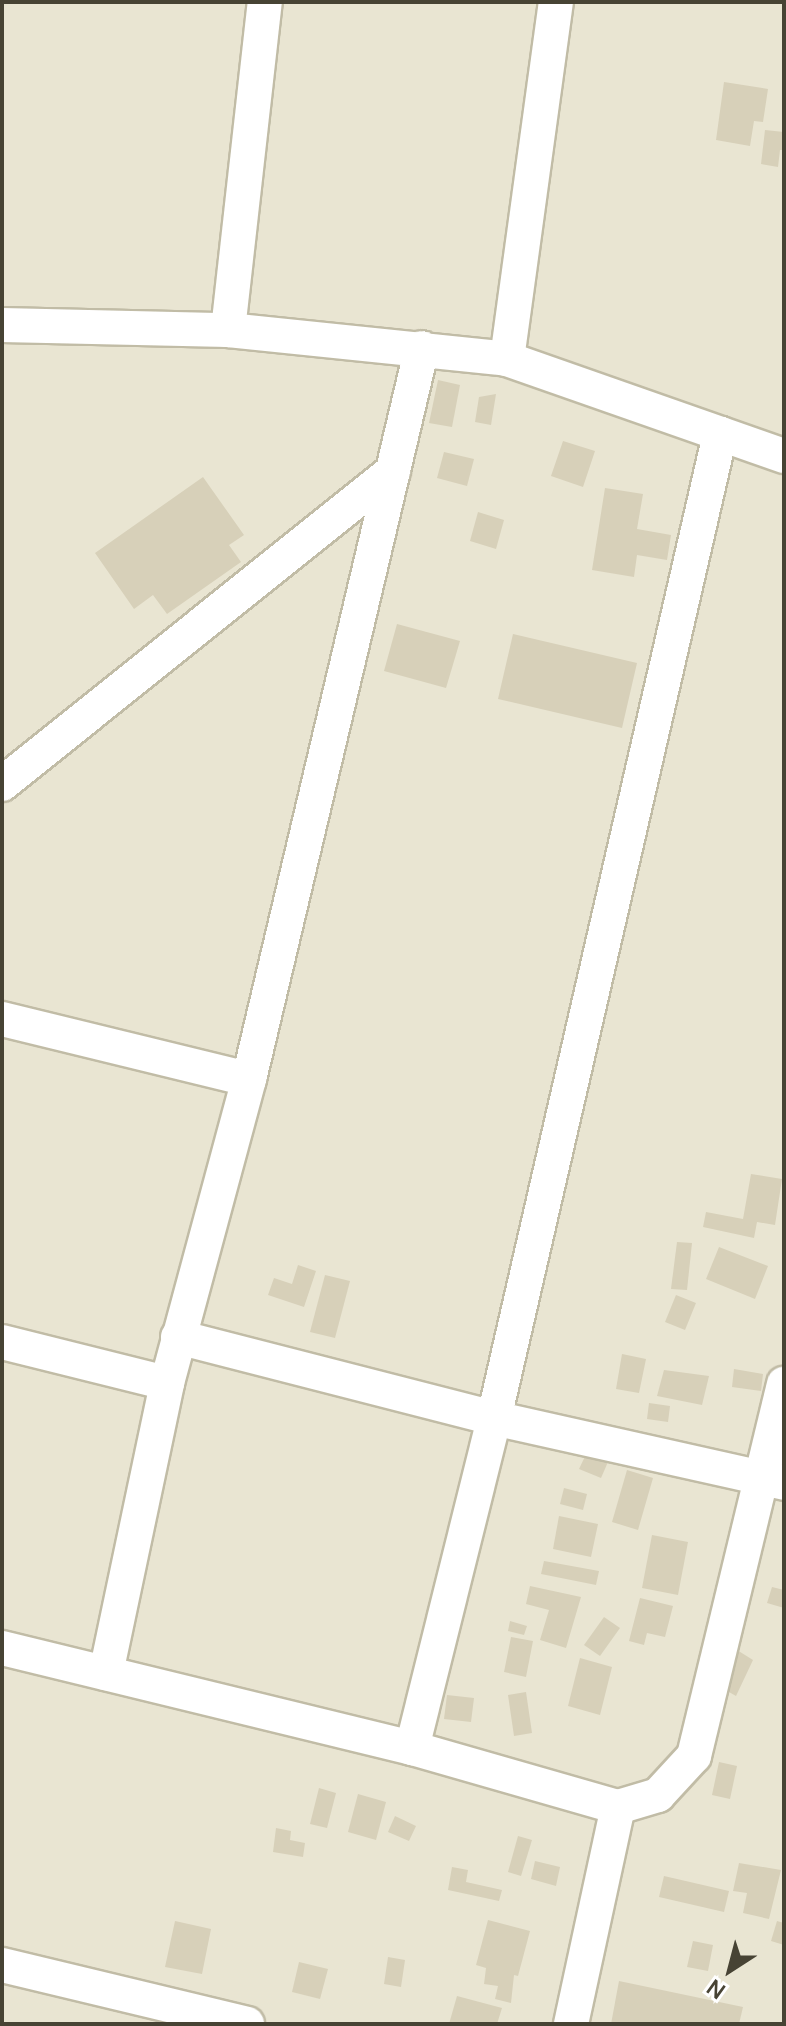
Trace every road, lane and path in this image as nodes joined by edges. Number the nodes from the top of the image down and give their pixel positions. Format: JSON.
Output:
{"nodes":[{"id":1,"x":265,"y":2,"type":"edge"},
{"id":2,"x":556,"y":2,"type":"edge"},
{"id":3,"x":2,"y":325,"type":"edge"},
{"id":4,"x":228,"y":330,"type":"junction"},
{"id":5,"x":422,"y":348,"type":"junction"},
{"id":6,"x":507,"y":359,"type":"junction"},
{"id":7,"x":720,"y":434,"type":"junction"},
{"id":8,"x":784,"y":456,"type":"edge"},
{"id":9,"x":393,"y":471,"type":"junction"},
{"id":10,"x":2,"y":784,"type":"edge"},
{"id":11,"x":2,"y":1019,"type":"edge"},
{"id":12,"x":249,"y":1079,"type":"junction"},
{"id":13,"x":178,"y":1337,"type":"junction"},
{"id":14,"x":2,"y":1342,"type":"edge"},
{"id":15,"x":167,"y":1383,"type":"junction"},
{"id":16,"x":784,"y":1384,"type":"edge"},
{"id":17,"x":494,"y":1418,"type":"junction"},
{"id":18,"x":773,"y":1480,"type":"edge"},
{"id":19,"x":2,"y":1648,"type":"edge"},
{"id":20,"x":106,"y":1673,"type":"junction"},
{"id":21,"x":412,"y":1748,"type":"junction"},
{"id":22,"x":618,"y":1807,"type":"junction"},
{"id":23,"x":2,"y":1965,"type":"edge"},
{"id":24,"x":247,"y":2024,"type":"edge"},
{"id":25,"x":571,"y":2024,"type":"edge"}],
"edges":[{"from":1,"to":4,"type":"street"},
{"from":2,"to":6,"type":"street"},
{"from":3,"to":4,"type":"street"},
{"from":4,"to":5,"type":"street"},
{"from":5,"to":6,"type":"street"},
{"from":5,"to":9,"type":"street"},
{"from":6,"to":7,"type":"street"},
{"from":7,"to":8,"type":"street"},
{"from":7,"to":17,"type":"street"},
{"from":9,"to":10,"type":"street"},
{"from":9,"to":12,"type":"street"},
{"from":11,"to":12,"type":"street"},
{"from":12,"to":13,"type":"street"},
{"from":13,"to":15,"type":"street"},
{"from":13,"to":17,"type":"street"},
{"from":14,"to":15,"type":"street"},
{"from":15,"to":20,"type":"street"},
{"from":16,"to":18,"type":"street"},
{"from":17,"to":18,"type":"street"},
{"from":17,"to":21,"type":"street"},
{"from":18,"to":22,"type":"street"},
{"from":19,"to":20,"type":"street"},
{"from":20,"to":21,"type":"street"},
{"from":21,"to":22,"type":"street"},
{"from":22,"to":25,"type":"street"},
{"from":23,"to":24,"type":"street"}]}
